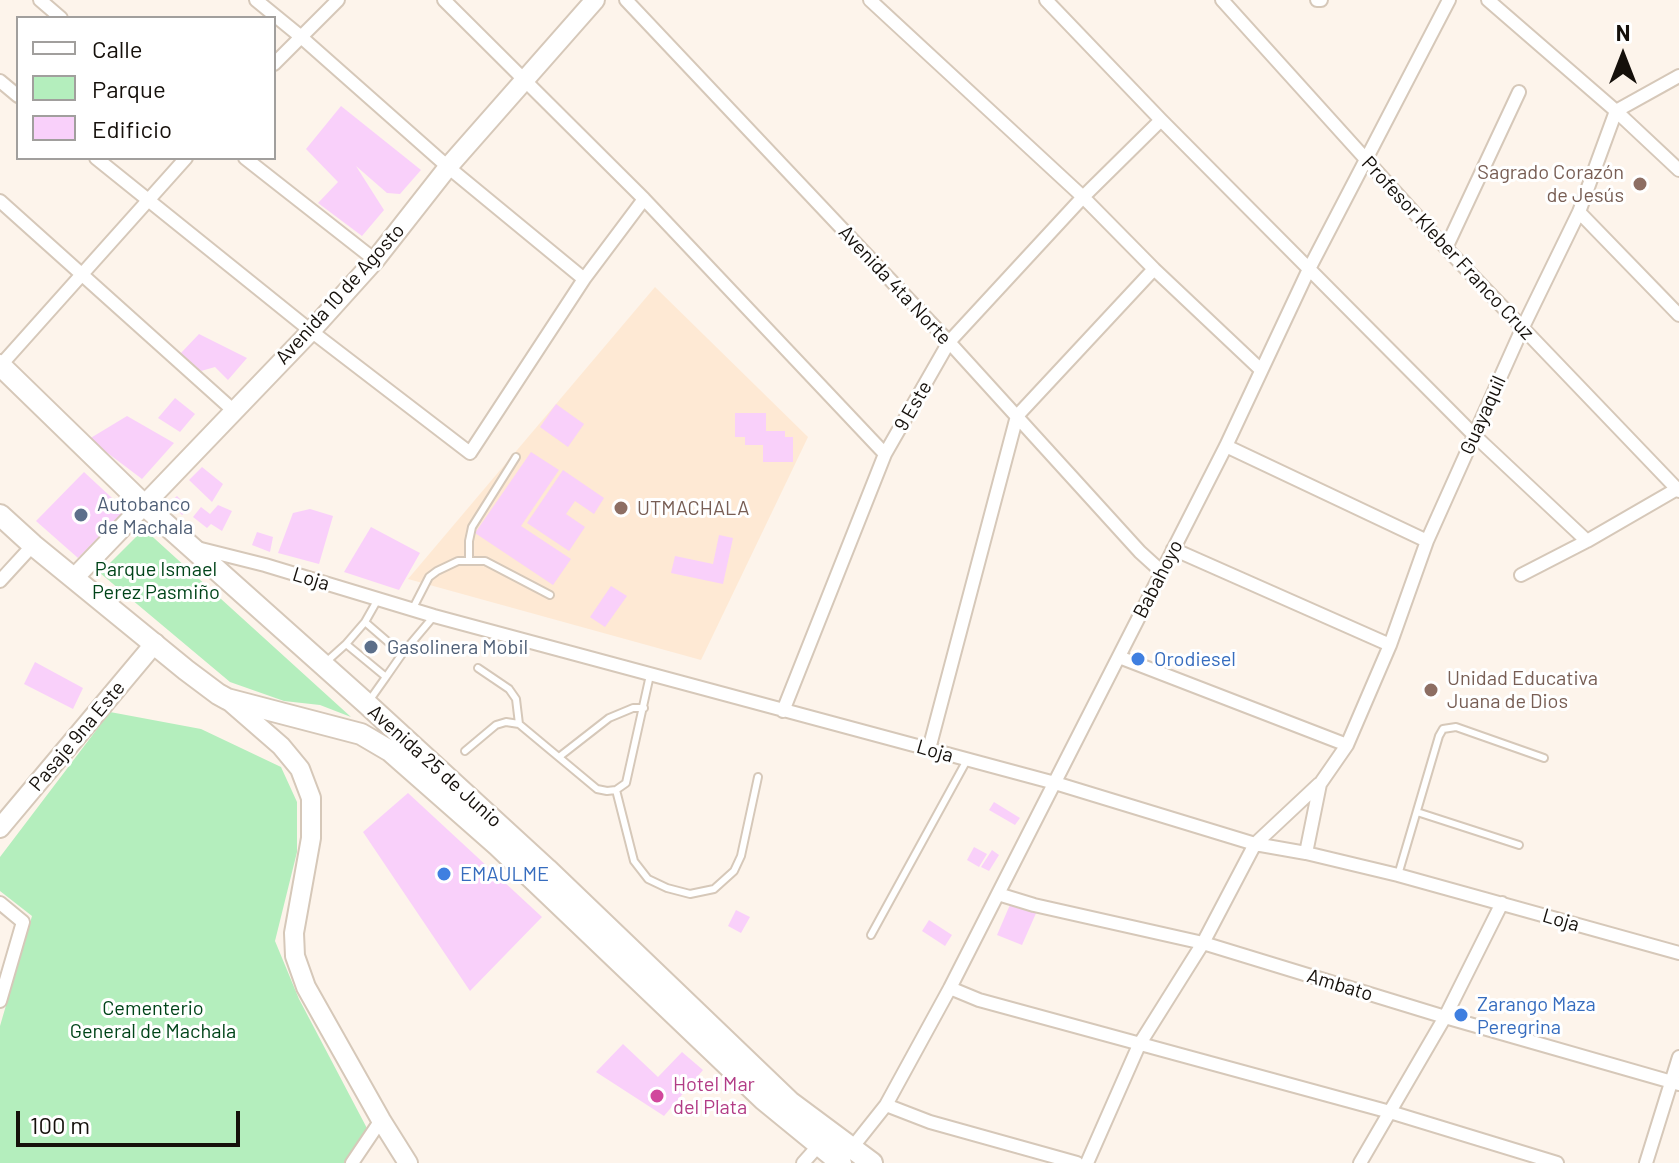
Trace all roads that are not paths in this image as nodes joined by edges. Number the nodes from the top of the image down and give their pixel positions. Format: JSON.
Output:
{"nodes":[{"id":1,"x":40,"y":0,"type":"edge"},
{"id":2,"x":256,"y":0,"type":"edge"},
{"id":3,"x":338,"y":0,"type":"edge"},
{"id":4,"x":444,"y":0,"type":"edge"},
{"id":5,"x":595,"y":0,"type":"edge"},
{"id":6,"x":626,"y":0,"type":"edge"},
{"id":7,"x":870,"y":0,"type":"edge"},
{"id":8,"x":1046,"y":0,"type":"edge"},
{"id":9,"x":1222,"y":0,"type":"edge"},
{"id":10,"x":1449,"y":0,"type":"edge"},
{"id":11,"x":1488,"y":0,"type":"edge"},
{"id":12,"x":59,"y":16,"type":"edge"},
{"id":13,"x":276,"y":16,"type":"edge"},
{"id":14,"x":276,"y":16,"type":"edge"},
{"id":15,"x":300,"y":36,"type":"junction"},
{"id":16,"x":276,"y":62,"type":"edge"},
{"id":17,"x":1679,"y":76,"type":"edge"},
{"id":18,"x":525,"y":80,"type":"junction"},
{"id":19,"x":0,"y":81,"type":"edge"},
{"id":20,"x":1519,"y":92,"type":"dead end"},
{"id":21,"x":16,"y":94,"type":"edge"},
{"id":22,"x":1616,"y":111,"type":"junction"},
{"id":23,"x":1161,"y":120,"type":"junction"},
{"id":24,"x":1366,"y":159,"type":"junction"},
{"id":25,"x":99,"y":160,"type":"edge"},
{"id":26,"x":184,"y":160,"type":"edge"},
{"id":27,"x":248,"y":160,"type":"edge"},
{"id":28,"x":448,"y":167,"type":"junction"},
{"id":29,"x":1679,"y":170,"type":"edge"},
{"id":30,"x":1083,"y":197,"type":"junction"},
{"id":31,"x":148,"y":199,"type":"junction"},
{"id":32,"x":644,"y":199,"type":"junction"},
{"id":33,"x":0,"y":201,"type":"edge"},
{"id":34,"x":1579,"y":212,"type":"junction"},
{"id":35,"x":1446,"y":248,"type":"junction"},
{"id":36,"x":375,"y":260,"type":"junction"},
{"id":37,"x":1154,"y":269,"type":"junction"},
{"id":38,"x":1309,"y":269,"type":"junction"},
{"id":39,"x":83,"y":276,"type":"junction"},
{"id":40,"x":584,"y":279,"type":"junction"},
{"id":41,"x":1679,"y":315,"type":"edge"},
{"id":42,"x":1522,"y":329,"type":"junction"},
{"id":43,"x":311,"y":331,"type":"junction"},
{"id":44,"x":949,"y":342,"type":"junction"},
{"id":45,"x":0,"y":365,"type":"edge"},
{"id":46,"x":1261,"y":370,"type":"junction"},
{"id":47,"x":234,"y":411,"type":"junction"},
{"id":48,"x":1017,"y":416,"type":"junction"},
{"id":49,"x":1474,"y":435,"type":"junction"},
{"id":50,"x":1226,"y":446,"type":"junction"},
{"id":51,"x":885,"y":454,"type":"junction"},
{"id":52,"x":516,"y":457,"type":"dead end"},
{"id":53,"x":1678,"y":490,"type":"edge"},
{"id":54,"x":143,"y":504,"type":"junction"},
{"id":55,"x":0,"y":515,"type":"edge"},
{"id":56,"x":1427,"y":541,"type":"junction"},
{"id":57,"x":1587,"y":541,"type":"junction"},
{"id":58,"x":33,"y":545,"type":"junction"},
{"id":59,"x":192,"y":547,"type":"junction"},
{"id":60,"x":1173,"y":549,"type":"junction"},
{"id":61,"x":469,"y":560,"type":"junction"},
{"id":62,"x":1162,"y":572,"type":"junction"},
{"id":63,"x":1521,"y":575,"type":"dead end"},
{"id":64,"x":74,"y":578,"type":"junction"},
{"id":65,"x":0,"y":581,"type":"edge"},
{"id":66,"x":550,"y":595,"type":"dead end"},
{"id":67,"x":378,"y":599,"type":"junction"},
{"id":68,"x":412,"y":610,"type":"junction"},
{"id":69,"x":434,"y":616,"type":"junction"},
{"id":70,"x":365,"y":622,"type":"junction"},
{"id":71,"x":155,"y":643,"type":"junction"},
{"id":72,"x":346,"y":644,"type":"junction"},
{"id":73,"x":1390,"y":645,"type":"junction"},
{"id":74,"x":402,"y":654,"type":"junction"},
{"id":75,"x":1119,"y":657,"type":"junction"},
{"id":76,"x":323,"y":665,"type":"junction"},
{"id":77,"x":478,"y":668,"type":"dead end"},
{"id":78,"x":650,"y":675,"type":"junction"},
{"id":79,"x":386,"y":677,"type":"junction"},
{"id":80,"x":227,"y":699,"type":"junction"},
{"id":81,"x":367,"y":704,"type":"junction"},
{"id":82,"x":644,"y":708,"type":"junction"},
{"id":83,"x":783,"y":711,"type":"junction"},
{"id":84,"x":519,"y":724,"type":"junction"},
{"id":85,"x":1347,"y":745,"type":"junction"},
{"id":86,"x":929,"y":749,"type":"junction"},
{"id":87,"x":465,"y":751,"type":"dead end"},
{"id":88,"x":559,"y":757,"type":"junction"},
{"id":89,"x":1544,"y":758,"type":"dead end"},
{"id":90,"x":967,"y":760,"type":"junction"},
{"id":91,"x":758,"y":777,"type":"dead end"},
{"id":92,"x":1055,"y":783,"type":"junction"},
{"id":93,"x":1320,"y":784,"type":"junction"},
{"id":94,"x":616,"y":790,"type":"junction"},
{"id":95,"x":1417,"y":812,"type":"junction"},
{"id":96,"x":0,"y":828,"type":"edge"},
{"id":97,"x":1255,"y":844,"type":"junction"},
{"id":98,"x":1519,"y":845,"type":"dead end"},
{"id":99,"x":1306,"y":853,"type":"junction"},
{"id":100,"x":1398,"y":875,"type":"junction"},
{"id":101,"x":998,"y":894,"type":"junction"},
{"id":102,"x":0,"y":903,"type":"edge"},
{"id":103,"x":1502,"y":903,"type":"junction"},
{"id":104,"x":871,"y":935,"type":"dead end"},
{"id":105,"x":1203,"y":943,"type":"junction"},
{"id":106,"x":1679,"y":953,"type":"edge"},
{"id":107,"x":950,"y":988,"type":"junction"},
{"id":108,"x":0,"y":1001,"type":"edge"},
{"id":109,"x":1445,"y":1017,"type":"junction"},
{"id":110,"x":1139,"y":1045,"type":"junction"},
{"id":111,"x":1679,"y":1057,"type":"edge"},
{"id":112,"x":1675,"y":1083,"type":"edge"},
{"id":113,"x":886,"y":1105,"type":"junction"},
{"id":114,"x":1390,"y":1112,"type":"junction"},
{"id":115,"x":381,"y":1120,"type":"junction"},
{"id":116,"x":819,"y":1145,"type":"junction"},
{"id":117,"x":846,"y":1156,"type":"edge"},
{"id":118,"x":352,"y":1163,"type":"edge"},
{"id":119,"x":408,"y":1163,"type":"edge"},
{"id":120,"x":803,"y":1163,"type":"edge"},
{"id":121,"x":872,"y":1163,"type":"edge"},
{"id":122,"x":1077,"y":1163,"type":"edge"},
{"id":123,"x":1087,"y":1163,"type":"edge"},
{"id":124,"x":1360,"y":1163,"type":"edge"},
{"id":125,"x":1557,"y":1163,"type":"edge"},
{"id":126,"x":1646,"y":1163,"type":"edge"}],
"edges":[{"from":1,"to":12,"type":"street"},
{"from":2,"to":14,"type":"street"},
{"from":3,"to":15,"type":"street"},
{"from":4,"to":18,"type":"street"},
{"from":5,"to":18,"type":"street","name":"Avenida 10 de Agosto"},
{"from":6,"to":44,"type":"street","name":"Avenida 4ta Norte"},
{"from":7,"to":30,"type":"street"},
{"from":8,"to":23,"type":"street"},
{"from":9,"to":24,"type":"street","name":"Profesor Kleber Franco Cruz"},
{"from":10,"to":24,"type":"street","name":"Babahoyo"},
{"from":11,"to":22,"type":"street"},
{"from":13,"to":15,"type":"street"},
{"from":15,"to":16,"type":"street"},
{"from":15,"to":28,"type":"street"},
{"from":17,"to":22,"type":"street"},
{"from":18,"to":28,"type":"street","name":"Avenida 10 de Agosto"},
{"from":18,"to":32,"type":"street"},
{"from":19,"to":21,"type":"street"},
{"from":20,"to":35,"type":"street"},
{"from":22,"to":29,"type":"street"},
{"from":22,"to":34,"type":"street","name":"Guayaquil"},
{"from":23,"to":30,"type":"street","name":"9 Este"},
{"from":23,"to":38,"type":"street"},
{"from":24,"to":35,"type":"street","name":"Profesor Kleber Franco Cruz"},
{"from":24,"to":38,"type":"street","name":"Babahoyo"},
{"from":25,"to":31,"type":"street"},
{"from":26,"to":31,"type":"street"},
{"from":27,"to":36,"type":"street"},
{"from":28,"to":36,"type":"street","name":"Avenida 10 de Agosto"},
{"from":28,"to":40,"type":"street"},
{"from":30,"to":37,"type":"street"},
{"from":30,"to":44,"type":"street","name":"9 Este"},
{"from":31,"to":39,"type":"street"},
{"from":31,"to":43,"type":"street"},
{"from":32,"to":40,"type":"street"},
{"from":32,"to":51,"type":"street"},
{"from":33,"to":39,"type":"street"},
{"from":34,"to":41,"type":"street"},
{"from":34,"to":42,"type":"street","name":"Guayaquil"},
{"from":35,"to":42,"type":"street","name":"Profesor Kleber Franco Cruz"},
{"from":36,"to":43,"type":"street","name":"Avenida 10 de Agosto"},
{"from":37,"to":46,"type":"street"},
{"from":37,"to":48,"type":"street"},
{"from":38,"to":46,"type":"street","name":"Babahoyo"},
{"from":38,"to":49,"type":"street"},
{"from":39,"to":45,"type":"street"},
{"from":39,"to":47,"type":"street"},
{"from":40,"to":43,"type":"street"},
{"from":42,"to":49,"type":"street","name":"Guayaquil"},
{"from":42,"to":53,"type":"street","name":"Profesor Kleber Franco Cruz"},
{"from":43,"to":47,"type":"street","name":"Avenida 10 de Agosto"},
{"from":44,"to":48,"type":"street","name":"Avenida 4ta Norte"},
{"from":44,"to":51,"type":"street","name":"9 Este"},
{"from":45,"to":54,"type":"main road","name":"Avenida 25 de Junio"},
{"from":46,"to":50,"type":"street","name":"Babahoyo"},
{"from":47,"to":54,"type":"street","name":"Avenida 10 de Agosto"},
{"from":48,"to":62,"type":"street","name":"Avenida 4ta Norte"},
{"from":48,"to":86,"type":"street"},
{"from":49,"to":56,"type":"street","name":"Guayaquil"},
{"from":49,"to":57,"type":"street"},
{"from":50,"to":56,"type":"street"},
{"from":50,"to":60,"type":"street","name":"Babahoyo"},
{"from":51,"to":83,"type":"street","name":"9 Este"},
{"from":52,"to":61,"type":"lane"},
{"from":53,"to":57,"type":"street"},
{"from":54,"to":59,"type":"main road","name":"Avenida 25 de Junio"},
{"from":54,"to":64,"type":"street","name":"Avenida 10 de Agosto"},
{"from":55,"to":58,"type":"main road"},
{"from":56,"to":73,"type":"street","name":"Guayaquil"},
{"from":57,"to":63,"type":"street"},
{"from":58,"to":64,"type":"main road"},
{"from":58,"to":65,"type":"street"},
{"from":59,"to":67,"type":"street","name":"Loja"},
{"from":59,"to":76,"type":"main road","name":"Avenida 25 de Junio"},
{"from":60,"to":62,"type":"street","name":"Babahoyo"},
{"from":60,"to":73,"type":"street"},
{"from":61,"to":66,"type":"lane"},
{"from":61,"to":68,"type":"lane"},
{"from":62,"to":75,"type":"street","name":"Babahoyo"},
{"from":64,"to":71,"type":"main road"},
{"from":67,"to":68,"type":"street","name":"Loja"},
{"from":67,"to":70,"type":"lane"},
{"from":68,"to":69,"type":"street","name":"Loja"},
{"from":69,"to":74,"type":"lane"},
{"from":69,"to":78,"type":"street","name":"Loja"},
{"from":70,"to":72,"type":"lane"},
{"from":70,"to":74,"type":"lane"},
{"from":71,"to":80,"type":"main road"},
{"from":71,"to":96,"type":"street","name":"Pasaje 9na Este"},
{"from":72,"to":76,"type":"lane"},
{"from":72,"to":79,"type":"lane"},
{"from":73,"to":85,"type":"street","name":"Guayaquil"},
{"from":74,"to":79,"type":"lane"},
{"from":75,"to":85,"type":"street"},
{"from":75,"to":92,"type":"street","name":"Babahoyo"},
{"from":76,"to":81,"type":"main road","name":"Avenida 25 de Junio"},
{"from":77,"to":84,"type":"lane"},
{"from":78,"to":82,"type":"lane"},
{"from":78,"to":83,"type":"street","name":"Loja"},
{"from":79,"to":81,"type":"lane"},
{"from":80,"to":115,"type":"street"},
{"from":80,"to":116,"type":"main road","name":"Avenida 25 de Junio"},
{"from":81,"to":117,"type":"main road","name":"Avenida 25 de Junio"},
{"from":82,"to":88,"type":"lane"},
{"from":82,"to":94,"type":"lane"},
{"from":83,"to":86,"type":"street","name":"Loja"},
{"from":84,"to":87,"type":"lane"},
{"from":84,"to":88,"type":"lane"},
{"from":85,"to":93,"type":"street","name":"Guayaquil"},
{"from":86,"to":90,"type":"street","name":"Loja"},
{"from":88,"to":94,"type":"lane"},
{"from":89,"to":95,"type":"lane"},
{"from":90,"to":92,"type":"street","name":"Loja"},
{"from":90,"to":104,"type":"lane"},
{"from":91,"to":94,"type":"lane"},
{"from":92,"to":97,"type":"street","name":"Loja"},
{"from":92,"to":101,"type":"street","name":"Babahoyo"},
{"from":93,"to":97,"type":"street","name":"Guayaquil"},
{"from":93,"to":99,"type":"street","name":"Guayaquil"},
{"from":95,"to":98,"type":"lane"},
{"from":95,"to":100,"type":"lane"},
{"from":97,"to":99,"type":"street","name":"Loja"},
{"from":97,"to":105,"type":"street","name":"Guayaquil"},
{"from":99,"to":100,"type":"street","name":"Loja"},
{"from":100,"to":103,"type":"street","name":"Loja"},
{"from":101,"to":105,"type":"street","name":"Ambato"},
{"from":101,"to":107,"type":"street","name":"Babahoyo"},
{"from":102,"to":108,"type":"street"},
{"from":103,"to":106,"type":"street","name":"Loja"},
{"from":103,"to":109,"type":"street"},
{"from":105,"to":109,"type":"street","name":"Ambato"},
{"from":105,"to":110,"type":"street","name":"Guayaquil"},
{"from":107,"to":110,"type":"street"},
{"from":107,"to":113,"type":"street","name":"Babahoyo"},
{"from":109,"to":112,"type":"street","name":"Ambato"},
{"from":109,"to":114,"type":"street"},
{"from":110,"to":114,"type":"street"},
{"from":110,"to":123,"type":"street","name":"Guayaquil"},
{"from":111,"to":112,"type":"street"},
{"from":112,"to":126,"type":"street"},
{"from":113,"to":117,"type":"street","name":"Babahoyo"},
{"from":113,"to":122,"type":"street"},
{"from":114,"to":124,"type":"street"},
{"from":114,"to":125,"type":"street"},
{"from":115,"to":118,"type":"street"},
{"from":115,"to":119,"type":"street"},
{"from":116,"to":117,"type":"main road","name":"Avenida 25 de Junio"},
{"from":116,"to":120,"type":"street"},
{"from":117,"to":121,"type":"main road","name":"Avenida 25 de Junio"}]}
